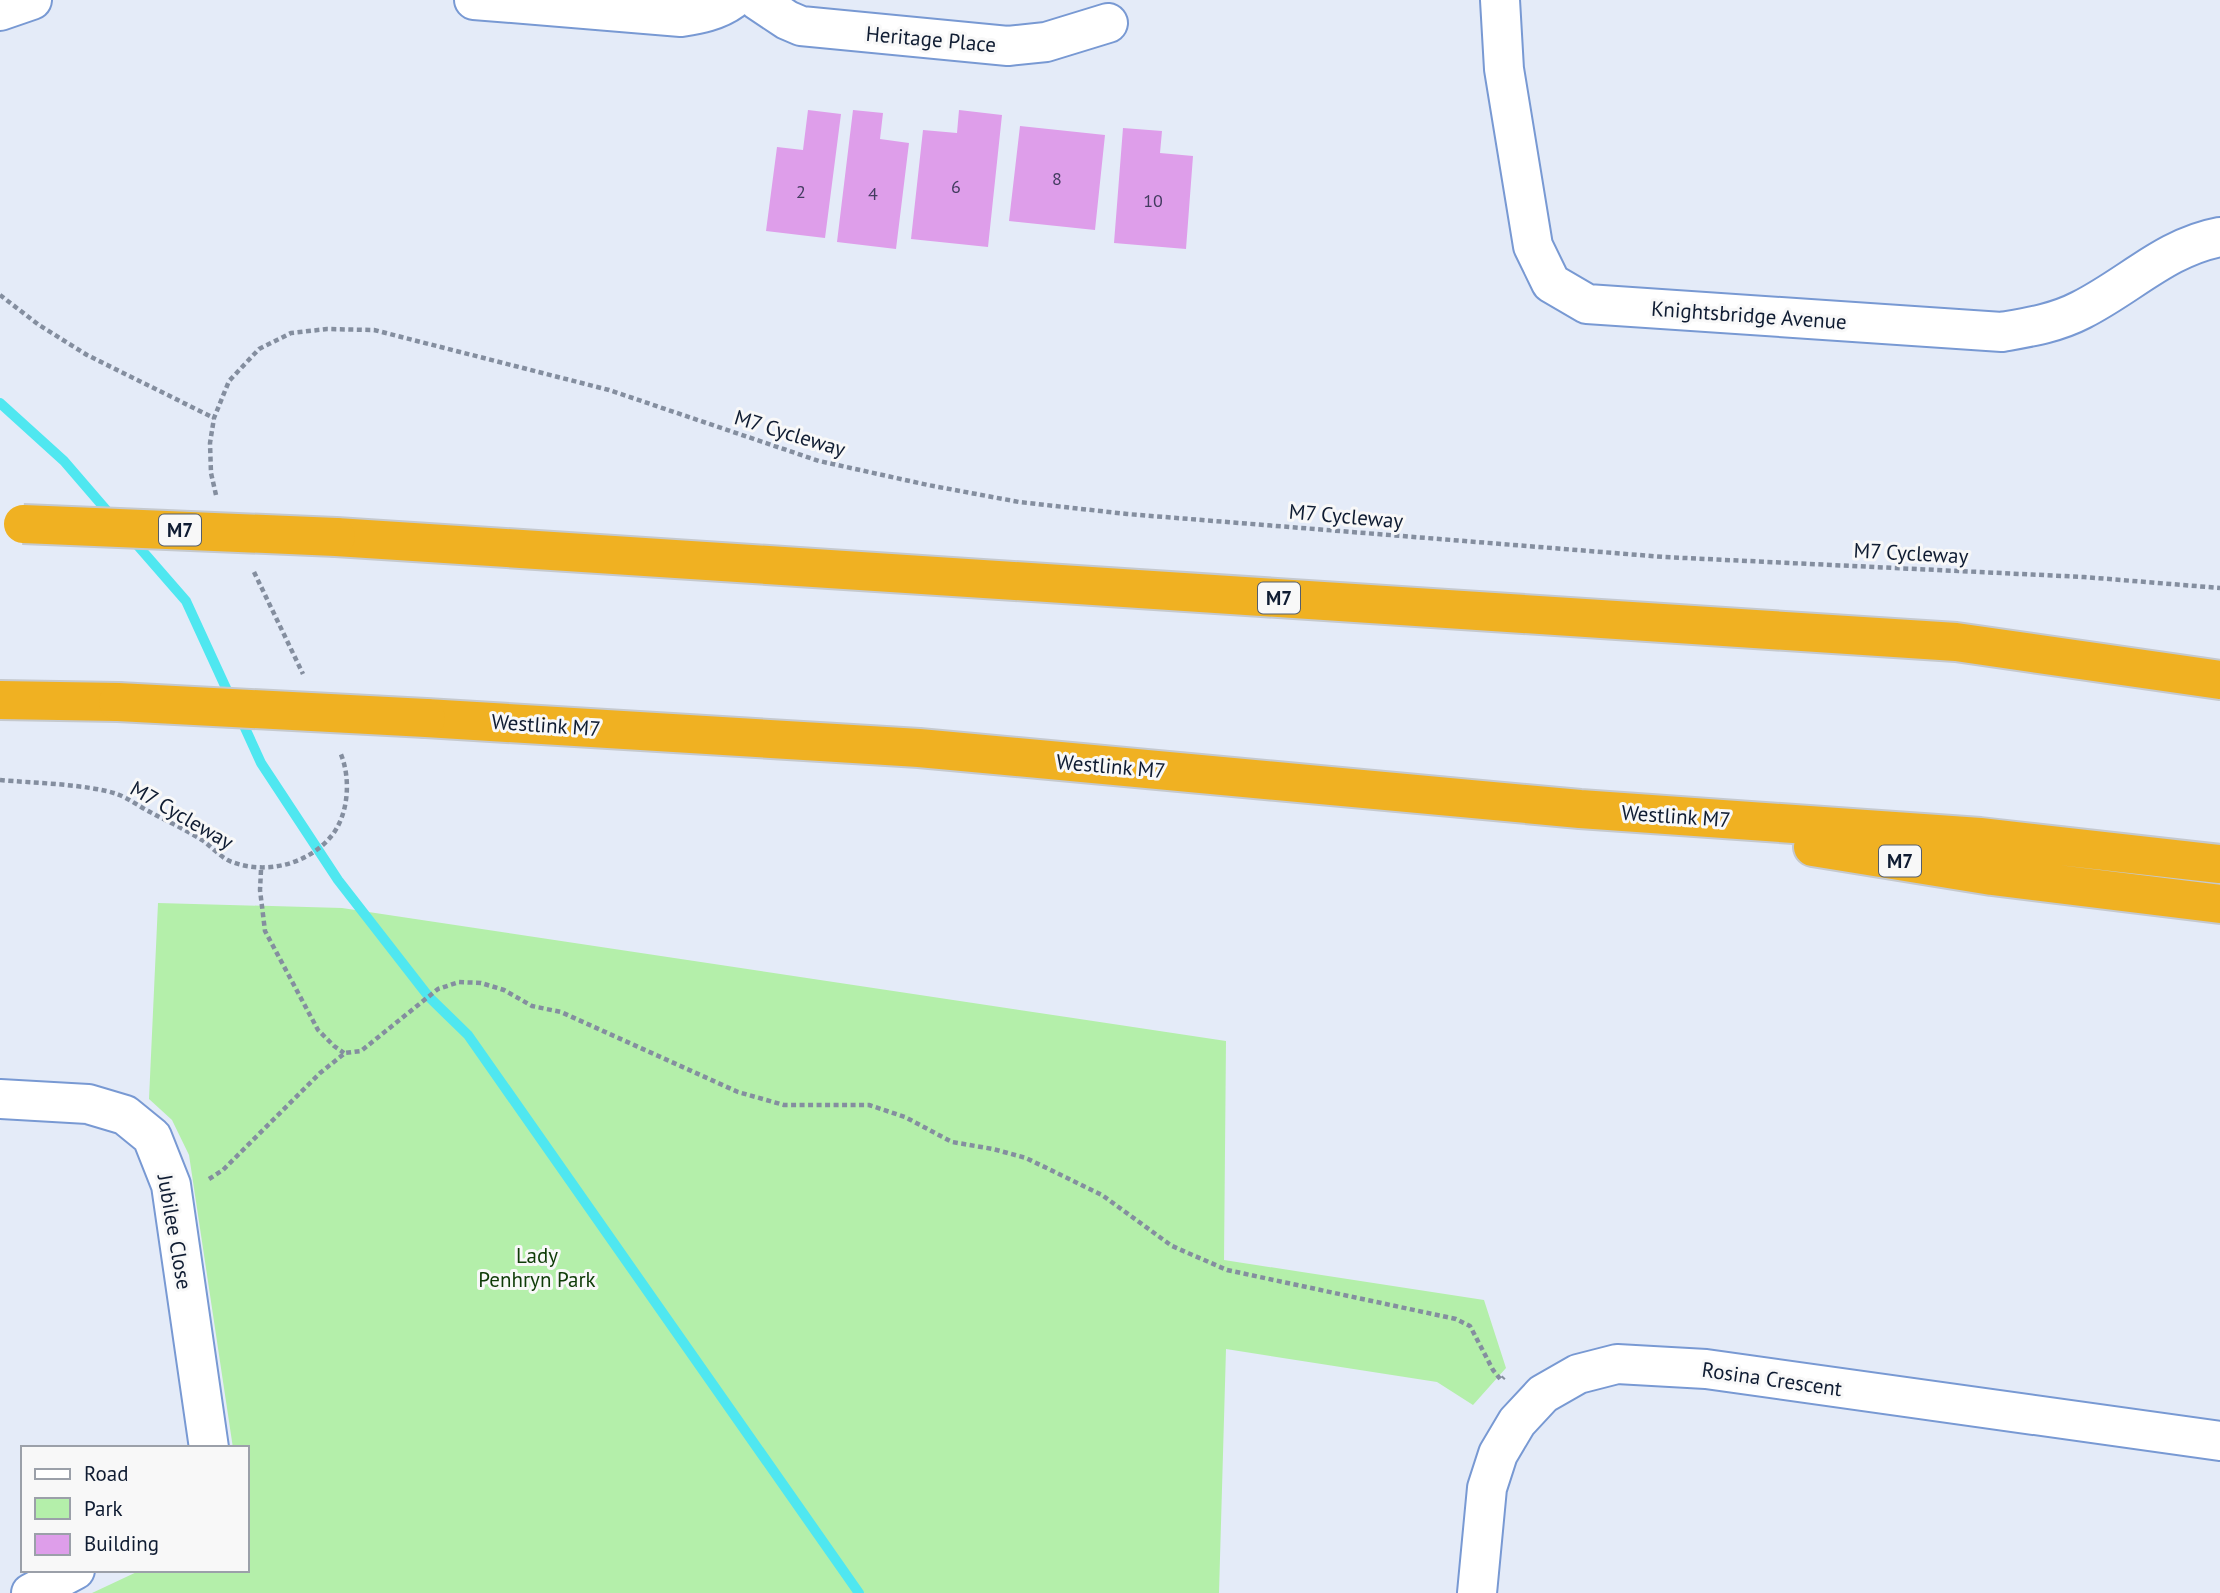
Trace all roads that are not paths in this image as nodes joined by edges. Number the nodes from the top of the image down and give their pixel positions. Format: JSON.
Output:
{"nodes":[{"id":1,"x":32,"y":0,"type":"edge"},
{"id":2,"x":474,"y":0,"type":"edge"},
{"id":3,"x":732,"y":0,"type":"edge"},
{"id":4,"x":757,"y":0,"type":"edge"},
{"id":5,"x":1500,"y":0,"type":"edge"},
{"id":6,"x":0,"y":11,"type":"edge"},
{"id":7,"x":1108,"y":23,"type":"dead end"},
{"id":8,"x":2220,"y":237,"type":"edge"},
{"id":9,"x":11,"y":524,"type":"edge"},
{"id":10,"x":1956,"y":642,"type":"junction"},
{"id":11,"x":2220,"y":662,"type":"edge"},
{"id":12,"x":2220,"y":680,"type":"edge"},
{"id":13,"x":0,"y":700,"type":"edge"},
{"id":14,"x":1580,"y":809,"type":"junction"},
{"id":15,"x":2220,"y":864,"type":"edge"},
{"id":16,"x":2220,"y":904,"type":"edge"},
{"id":17,"x":0,"y":1099,"type":"edge"},
{"id":18,"x":2220,"y":1441,"type":"edge"},
{"id":19,"x":209,"y":1446,"type":"edge"},
{"id":20,"x":71,"y":1572,"type":"edge"},
{"id":21,"x":31,"y":1593,"type":"edge"},
{"id":22,"x":1477,"y":1593,"type":"edge"}],
"edges":[{"from":1,"to":6,"type":"street"},
{"from":2,"to":3,"type":"street"},
{"from":4,"to":7,"type":"street","name":"Heritage Place"},
{"from":5,"to":8,"type":"street","name":"Knightsbridge Avenue"},
{"from":9,"to":10,"type":"highway","number":"M7","bridge":true},
{"from":10,"to":11,"type":"highway"},
{"from":10,"to":12,"type":"highway","number":"M7"},
{"from":13,"to":14,"type":"highway","name":"Westlink M7","number":"M7","bridge":true},
{"from":14,"to":15,"type":"highway","name":"Westlink M7","number":"M7"},
{"from":14,"to":16,"type":"highway","number":"M7"},
{"from":17,"to":19,"type":"street","name":"Jubilee Close"},
{"from":18,"to":22,"type":"street","name":"Rosina Crescent"},
{"from":20,"to":21,"type":"street"}]}
